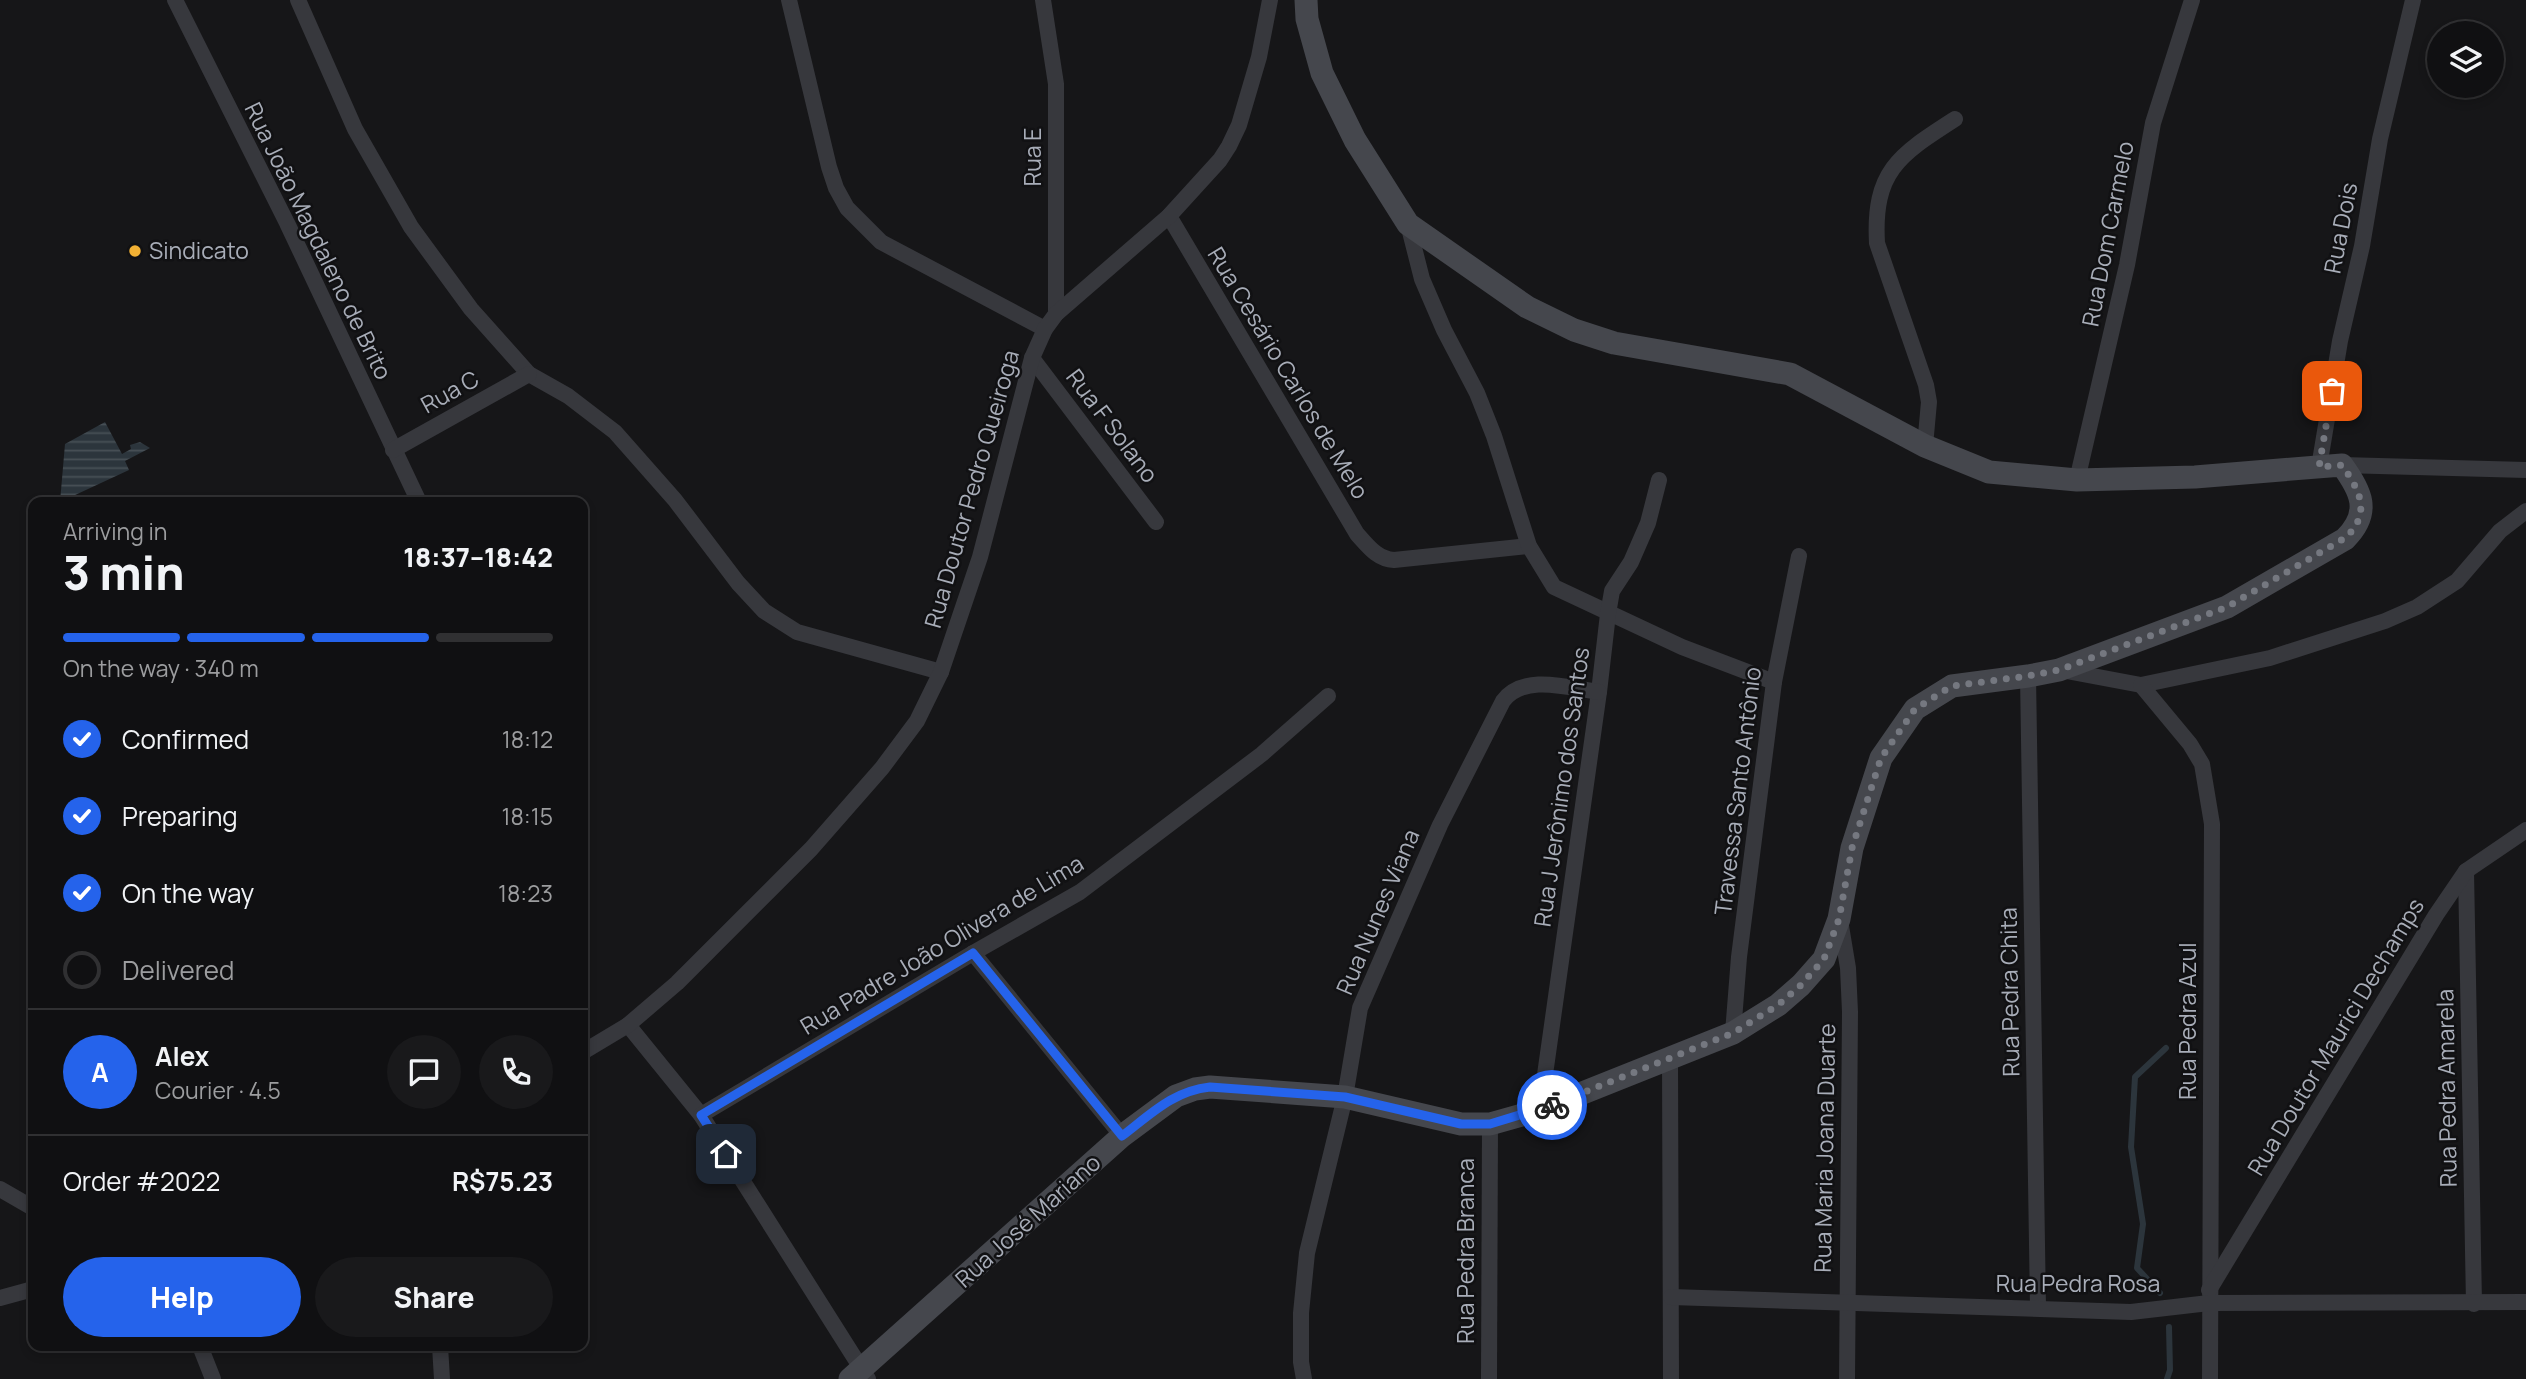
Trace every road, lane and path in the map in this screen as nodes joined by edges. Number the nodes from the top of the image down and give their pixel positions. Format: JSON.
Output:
{"nodes":[{"id":1,"x":175,"y":0,"type":"edge"},
{"id":2,"x":298,"y":0,"type":"edge"},
{"id":3,"x":789,"y":0,"type":"edge"},
{"id":4,"x":1043,"y":0,"type":"edge"},
{"id":5,"x":1270,"y":0,"type":"edge"},
{"id":6,"x":1306,"y":0,"type":"edge"},
{"id":7,"x":2192,"y":0,"type":"edge"},
{"id":8,"x":2413,"y":0,"type":"edge"},
{"id":9,"x":1955,"y":119,"type":"dead end"},
{"id":10,"x":1169,"y":216,"type":"junction"},
{"id":11,"x":1409,"y":225,"type":"junction"},
{"id":12,"x":1056,"y":314,"type":"junction"},
{"id":13,"x":1045,"y":328,"type":"junction"},
{"id":14,"x":1032,"y":358,"type":"junction"},
{"id":15,"x":529,"y":374,"type":"junction"},
{"id":16,"x":1925,"y":446,"type":"junction"},
{"id":17,"x":393,"y":450,"type":"junction"},
{"id":18,"x":2342,"y":465,"type":"junction"},
{"id":19,"x":2319,"y":467,"type":"junction"},
{"id":20,"x":2526,"y":470,"type":"edge"},
{"id":21,"x":1659,"y":480,"type":"dead end"},
{"id":22,"x":2077,"y":480,"type":"junction"},
{"id":23,"x":416,"y":497,"type":"edge"},
{"id":24,"x":2526,"y":511,"type":"edge"},
{"id":25,"x":1156,"y":522,"type":"dead end"},
{"id":26,"x":1529,"y":545,"type":"junction"},
{"id":27,"x":1799,"y":556,"type":"dead end"},
{"id":28,"x":1608,"y":614,"type":"junction"},
{"id":29,"x":2059,"y":670,"type":"junction"},
{"id":30,"x":941,"y":672,"type":"junction"},
{"id":31,"x":2028,"y":676,"type":"junction"},
{"id":32,"x":1774,"y":682,"type":"junction"},
{"id":33,"x":2141,"y":685,"type":"junction"},
{"id":34,"x":1599,"y":692,"type":"junction"},
{"id":35,"x":1328,"y":696,"type":"dead end"},
{"id":36,"x":2526,"y":830,"type":"edge"},
{"id":37,"x":2466,"y":871,"type":"junction"},
{"id":38,"x":1839,"y":919,"type":"junction"},
{"id":39,"x":973,"y":953,"type":"junction"},
{"id":40,"x":628,"y":1025,"type":"junction"},
{"id":41,"x":1733,"y":1033,"type":"junction"},
{"id":42,"x":588,"y":1049,"type":"edge"},
{"id":43,"x":1670,"y":1058,"type":"junction"},
{"id":44,"x":1345,"y":1097,"type":"junction"},
{"id":45,"x":1540,"y":1110,"type":"junction"},
{"id":46,"x":701,"y":1115,"type":"junction"},
{"id":47,"x":1490,"y":1124,"type":"junction"},
{"id":48,"x":1122,"y":1136,"type":"junction"},
{"id":49,"x":0,"y":1189,"type":"edge"},
{"id":50,"x":28,"y":1205,"type":"edge"},
{"id":51,"x":28,"y":1290,"type":"edge"},
{"id":52,"x":1671,"y":1297,"type":"junction"},
{"id":53,"x":2209,"y":1297,"type":"junction"},
{"id":54,"x":0,"y":1298,"type":"edge"},
{"id":55,"x":1847,"y":1301,"type":"junction"},
{"id":56,"x":2526,"y":1303,"type":"edge"},
{"id":57,"x":2474,"y":1304,"type":"junction"},
{"id":58,"x":2038,"y":1307,"type":"junction"},
{"id":59,"x":202,"y":1351,"type":"edge"},
{"id":60,"x":440,"y":1351,"type":"edge"},
{"id":61,"x":860,"y":1376,"type":"edge"},
{"id":62,"x":213,"y":1379,"type":"edge"},
{"id":63,"x":442,"y":1379,"type":"edge"},
{"id":64,"x":1304,"y":1379,"type":"edge"},
{"id":65,"x":1489,"y":1379,"type":"edge"},
{"id":66,"x":1671,"y":1379,"type":"edge"},
{"id":67,"x":1847,"y":1379,"type":"edge"},
{"id":68,"x":2210,"y":1379,"type":"edge"}],
"edges":[{"from":1,"to":17,"type":"street","name":"Rua João Magdaleno de Brito"},
{"from":2,"to":15,"type":"street"},
{"from":3,"to":13,"type":"street"},
{"from":4,"to":12,"type":"street","name":"Rua E"},
{"from":5,"to":10,"type":"street","name":"Rua Doutor Pedro Queiroga"},
{"from":6,"to":11,"type":"street"},
{"from":7,"to":22,"type":"street","name":"Rua Dom Carmelo"},
{"from":8,"to":19,"type":"street","name":"Rua Dois"},
{"from":9,"to":16,"type":"street"},
{"from":10,"to":12,"type":"street","name":"Rua Doutor Pedro Queiroga"},
{"from":10,"to":26,"type":"street","name":"Rua Cesário Carlos de Melo"},
{"from":11,"to":16,"type":"street"},
{"from":11,"to":26,"type":"street"},
{"from":12,"to":13,"type":"street","name":"Rua Doutor Pedro Queiroga"},
{"from":13,"to":14,"type":"street","name":"Rua Doutor Pedro Queiroga"},
{"from":14,"to":25,"type":"street","name":"Rua F Solano"},
{"from":14,"to":30,"type":"street","name":"Rua Doutor Pedro Queiroga"},
{"from":15,"to":17,"type":"street","name":"Rua C"},
{"from":15,"to":30,"type":"street"},
{"from":16,"to":22,"type":"street"},
{"from":17,"to":23,"type":"street","name":"Rua João Magdaleno de Brito"},
{"from":18,"to":19,"type":"street"},
{"from":18,"to":20,"type":"street"},
{"from":18,"to":29,"type":"street","name":"Rua José Mariano"},
{"from":19,"to":22,"type":"street"},
{"from":21,"to":28,"type":"street","name":"Rua J Jerônimo dos Santos"},
{"from":24,"to":33,"type":"street"},
{"from":26,"to":28,"type":"street"},
{"from":27,"to":32,"type":"street","name":"Travessa Santo Antônio"},
{"from":28,"to":32,"type":"street"},
{"from":28,"to":34,"type":"street","name":"Rua J Jerônimo dos Santos"},
{"from":29,"to":31,"type":"street","name":"Rua José Mariano"},
{"from":29,"to":33,"type":"street"},
{"from":30,"to":40,"type":"street","name":"Rua Doutor Pedro Queiroga"},
{"from":31,"to":38,"type":"street","name":"Rua José Mariano"},
{"from":31,"to":58,"type":"street","name":"Rua Pedra Chita"},
{"from":32,"to":41,"type":"street","name":"Travessa Santo Antônio"},
{"from":33,"to":53,"type":"street","name":"Rua Pedra Azul"},
{"from":34,"to":44,"type":"street","name":"Rua Nunes Viana"},
{"from":34,"to":45,"type":"street","name":"Rua J Jerônimo dos Santos"},
{"from":35,"to":39,"type":"street","name":"Rua Padre João Olivera de Lima"},
{"from":36,"to":37,"type":"street","name":"Rua Doutor Maurici Dechamps"},
{"from":37,"to":53,"type":"street","name":"Rua Doutor Maurici Dechamps"},
{"from":37,"to":57,"type":"street","name":"Rua Pedra Amarela"},
{"from":38,"to":41,"type":"street","name":"Rua José Mariano"},
{"from":38,"to":55,"type":"street","name":"Rua Maria Joana Duarte"},
{"from":39,"to":46,"type":"street","name":"Rua Padre João Olivera de Lima"},
{"from":39,"to":48,"type":"street"},
{"from":40,"to":42,"type":"street","name":"Rua Doutor Pedro Queiroga"},
{"from":40,"to":46,"type":"street"},
{"from":41,"to":43,"type":"street","name":"Rua José Mariano"},
{"from":43,"to":45,"type":"street","name":"Rua José Mariano"},
{"from":43,"to":52,"type":"street"},
{"from":44,"to":47,"type":"street","name":"Rua José Mariano"},
{"from":44,"to":48,"type":"street","name":"Rua José Mariano"},
{"from":44,"to":64,"type":"street","name":"Rua Nunes Viana"},
{"from":45,"to":47,"type":"street","name":"Rua José Mariano"},
{"from":46,"to":61,"type":"street"},
{"from":47,"to":65,"type":"street","name":"Rua Pedra Branca"},
{"from":48,"to":61,"type":"street","name":"Rua José Mariano"},
{"from":49,"to":50,"type":"street"},
{"from":51,"to":54,"type":"street"},
{"from":52,"to":55,"type":"street","name":"Rua Pedra Rosa"},
{"from":52,"to":66,"type":"street"},
{"from":53,"to":57,"type":"street","name":"Rua Pedra Rosa"},
{"from":53,"to":58,"type":"street","name":"Rua Pedra Rosa"},
{"from":53,"to":68,"type":"street","name":"Rua Pedra Azul"},
{"from":55,"to":58,"type":"street","name":"Rua Pedra Rosa"},
{"from":55,"to":67,"type":"street","name":"Rua Maria Joana Duarte"},
{"from":56,"to":57,"type":"street","name":"Rua Pedra Rosa"},
{"from":59,"to":62,"type":"street"},
{"from":60,"to":63,"type":"street"}]}
